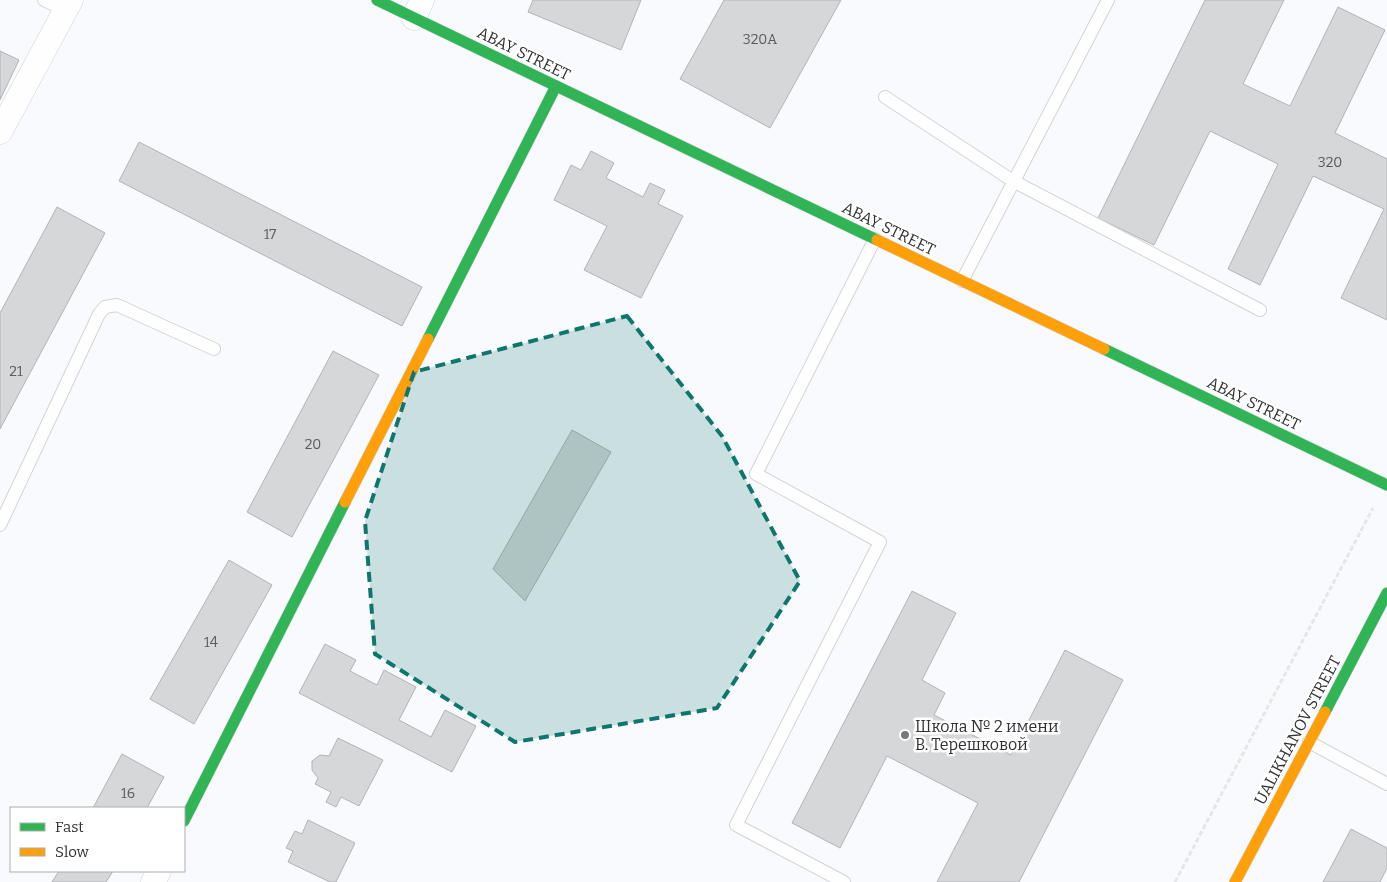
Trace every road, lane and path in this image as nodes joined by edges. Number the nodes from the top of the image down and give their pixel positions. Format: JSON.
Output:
{"nodes":[{"id":1,"x":44,"y":0,"type":"edge"},
{"id":2,"x":377,"y":0,"type":"edge"},
{"id":3,"x":1108,"y":0,"type":"edge"},
{"id":4,"x":68,"y":5,"type":"edge"},
{"id":5,"x":418,"y":9,"type":"edge"},
{"id":6,"x":556,"y":86,"type":"junction"},
{"id":7,"x":885,"y":97,"type":"dead end"},
{"id":8,"x":0,"y":132,"type":"edge"},
{"id":9,"x":1013,"y":181,"type":"junction"},
{"id":10,"x":875,"y":239,"type":"junction"},
{"id":11,"x":962,"y":281,"type":"junction"},
{"id":12,"x":1260,"y":310,"type":"dead end"},
{"id":13,"x":214,"y":349,"type":"dead end"},
{"id":14,"x":1386,"y":484,"type":"edge"},
{"id":15,"x":0,"y":525,"type":"edge"},
{"id":16,"x":1387,"y":593,"type":"edge"},
{"id":17,"x":1309,"y":742,"type":"junction"},
{"id":18,"x":1387,"y":784,"type":"edge"},
{"id":19,"x":185,"y":819,"type":"edge"},
{"id":20,"x":844,"y":882,"type":"edge"},
{"id":21,"x":1175,"y":882,"type":"edge"},
{"id":22,"x":1235,"y":882,"type":"edge"}],
"edges":[{"from":1,"to":4,"type":"lane"},
{"from":2,"to":5,"type":"main road","name":"ABAY STREET"},
{"from":3,"to":9,"type":"lane"},
{"from":4,"to":8,"type":"street"},
{"from":5,"to":6,"type":"main road","name":"ABAY STREET"},
{"from":6,"to":10,"type":"main road","name":"ABAY STREET"},
{"from":6,"to":19,"type":"main road"},
{"from":7,"to":9,"type":"lane"},
{"from":9,"to":11,"type":"lane"},
{"from":9,"to":12,"type":"lane"},
{"from":10,"to":11,"type":"main road","name":"ABAY STREET"},
{"from":10,"to":20,"type":"lane"},
{"from":11,"to":14,"type":"main road","name":"ABAY STREET"},
{"from":13,"to":15,"type":"lane"},
{"from":14,"to":21,"type":"path"},
{"from":16,"to":17,"type":"main road","name":"UALIKHANOV STREET"},
{"from":17,"to":18,"type":"lane"},
{"from":17,"to":22,"type":"main road","name":"UALIKHANOV STREET"}]}
